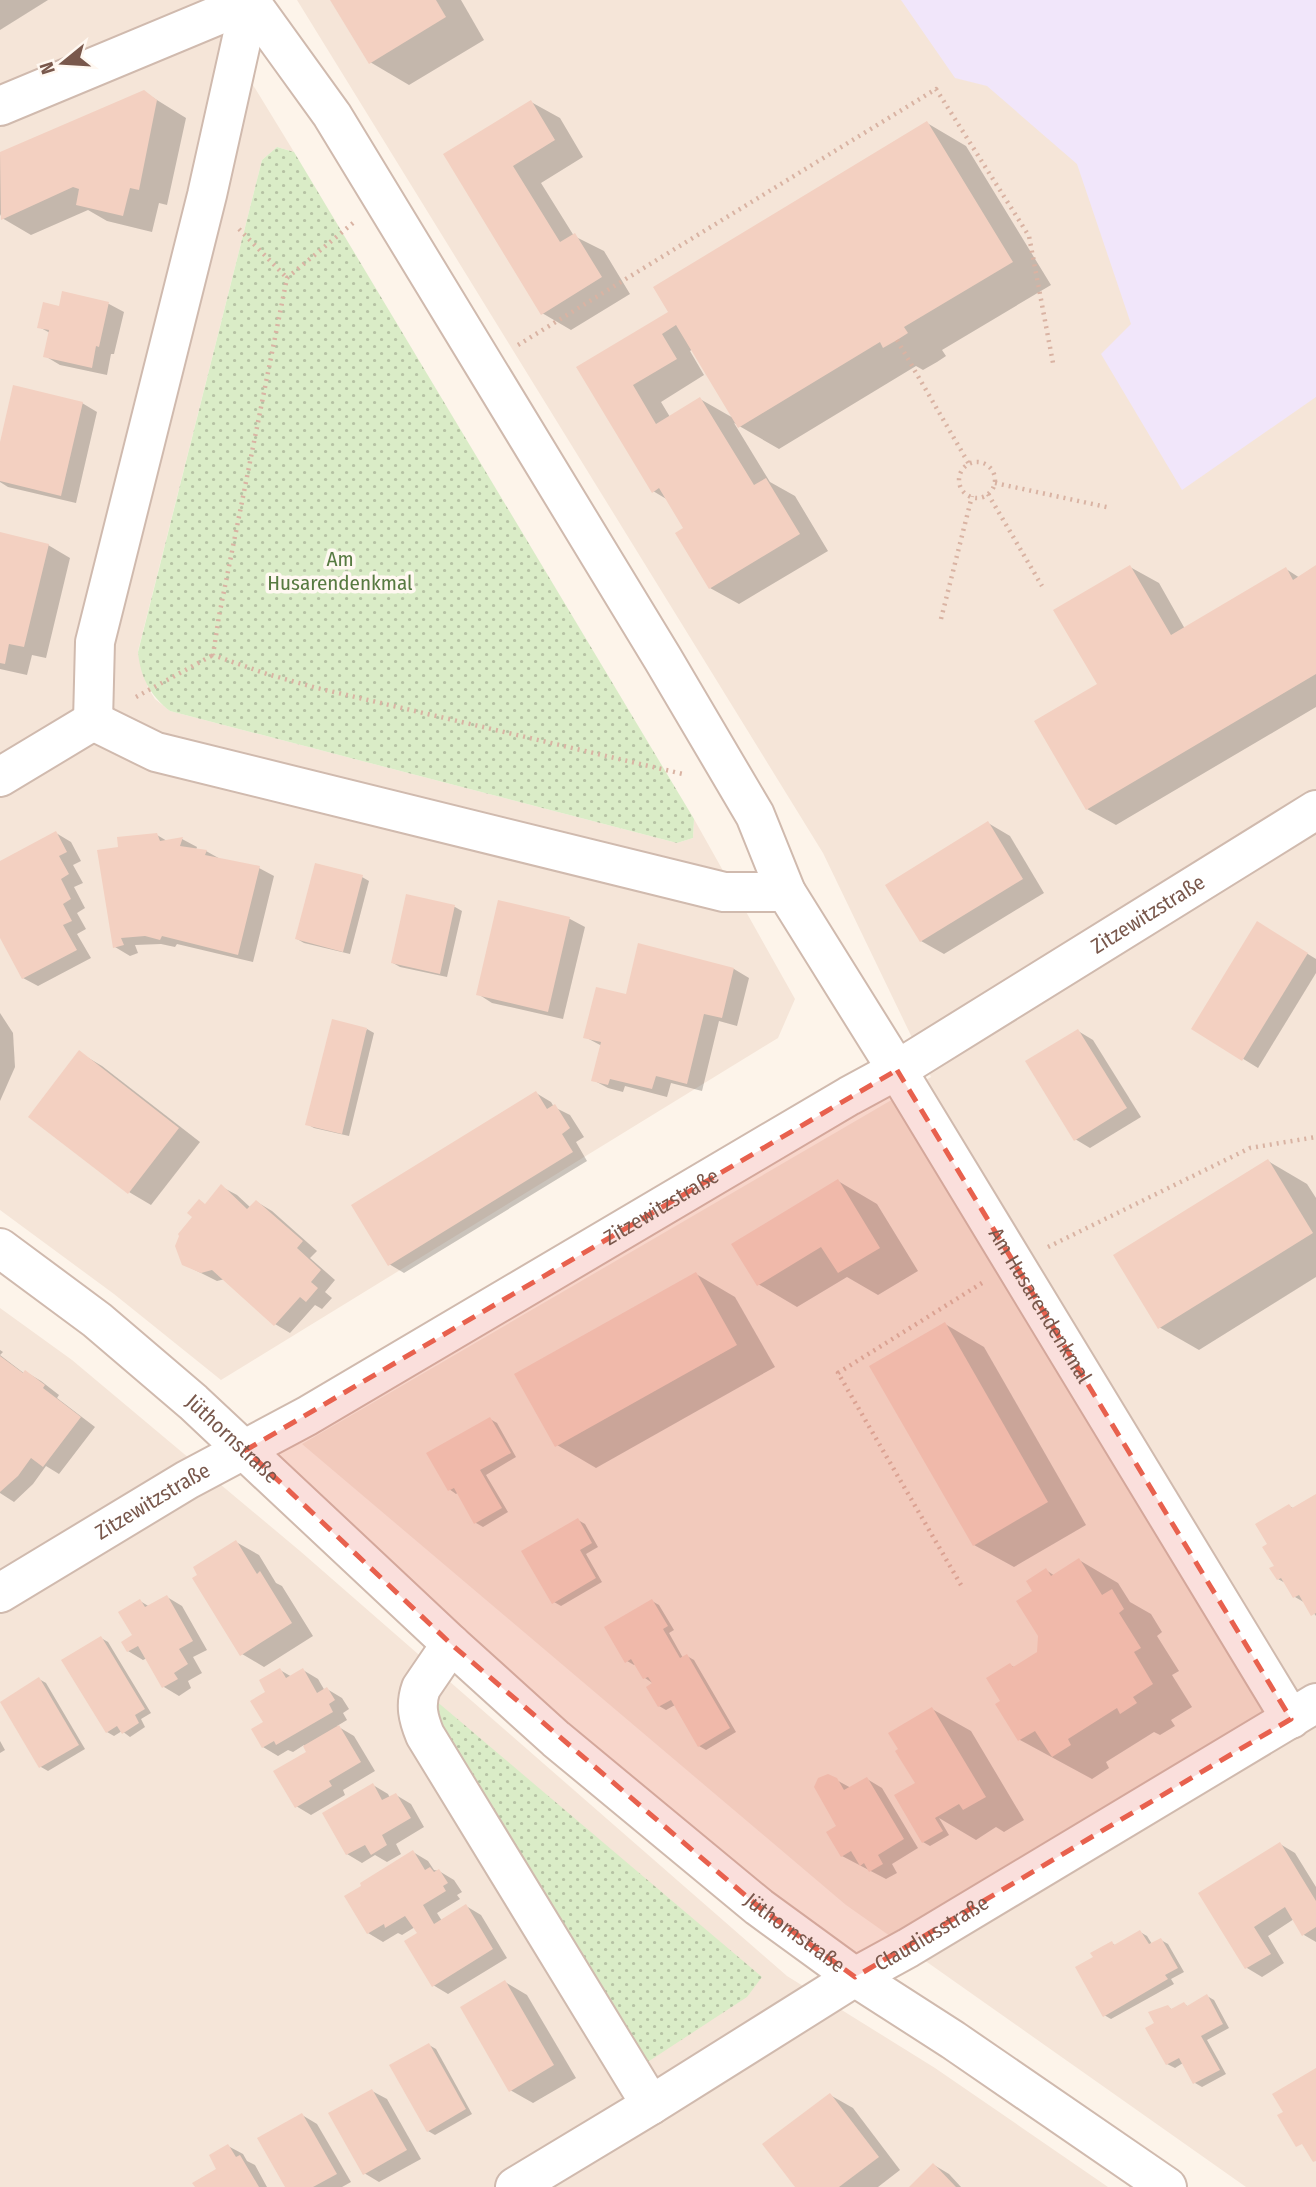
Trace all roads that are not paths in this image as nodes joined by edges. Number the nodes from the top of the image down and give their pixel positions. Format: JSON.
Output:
{"nodes":[{"id":1,"x":249,"y":1,"type":"edge"},
{"id":2,"x":0,"y":106,"type":"edge"},
{"id":3,"x":93,"y":721,"type":"junction"},
{"id":4,"x":0,"y":777,"type":"edge"},
{"id":5,"x":1316,"y":810,"type":"edge"},
{"id":6,"x":786,"y":892,"type":"junction"},
{"id":7,"x":897,"y":1070,"type":"junction"},
{"id":8,"x":0,"y":1248,"type":"edge"},
{"id":9,"x":246,"y":1450,"type":"junction"},
{"id":10,"x":0,"y":1593,"type":"edge"},
{"id":11,"x":451,"y":1644,"type":"junction"},
{"id":12,"x":1303,"y":1711,"type":"edge"},
{"id":13,"x":855,"y":1977,"type":"junction"},
{"id":14,"x":651,"y":2105,"type":"junction"},
{"id":15,"x":515,"y":2187,"type":"edge"},
{"id":16,"x":1167,"y":2187,"type":"edge"}],
"edges":[{"from":1,"to":2,"type":"street"},
{"from":1,"to":3,"type":"street"},
{"from":1,"to":6,"type":"street","name":"Am Husarendenkmal"},
{"from":3,"to":4,"type":"street"},
{"from":3,"to":6,"type":"street"},
{"from":5,"to":7,"type":"street","name":"Zitzewitzstraße"},
{"from":6,"to":7,"type":"street","name":"Am Husarendenkmal"},
{"from":7,"to":9,"type":"street","name":"Zitzewitzstraße"},
{"from":7,"to":12,"type":"street","name":"Am Husarendenkmal"},
{"from":8,"to":9,"type":"street","name":"Jüthornstraße"},
{"from":9,"to":10,"type":"street","name":"Zitzewitzstraße"},
{"from":9,"to":11,"type":"street","name":"Jüthornstraße"},
{"from":11,"to":13,"type":"street","name":"Jüthornstraße"},
{"from":11,"to":14,"type":"street"},
{"from":12,"to":13,"type":"street","name":"Claudiusstraße"},
{"from":13,"to":14,"type":"street","name":"Claudiusstraße"},
{"from":13,"to":16,"type":"street","name":"Jüthornstraße"},
{"from":14,"to":15,"type":"street","name":"Claudiusstraße"}]}
